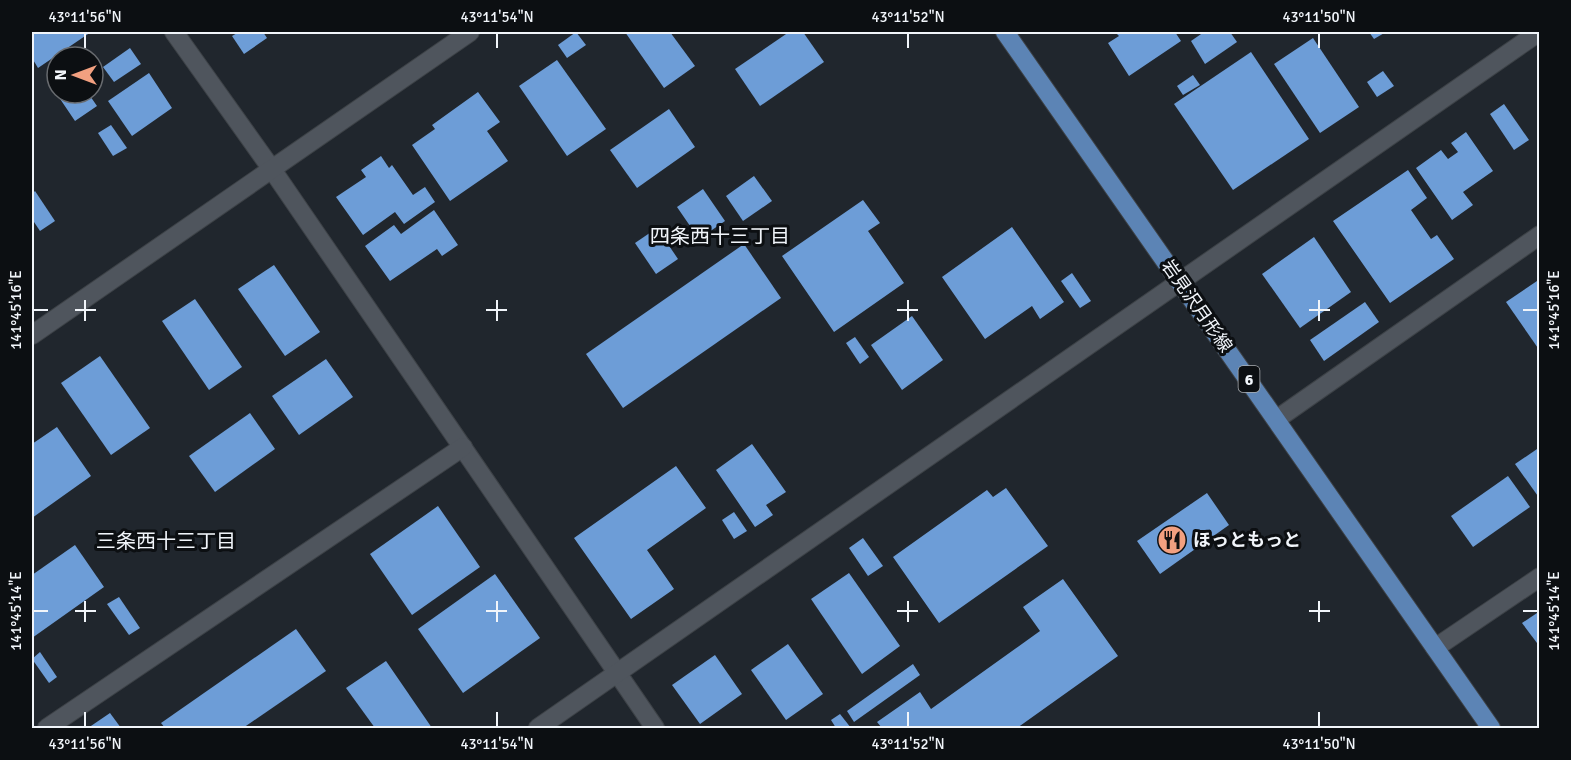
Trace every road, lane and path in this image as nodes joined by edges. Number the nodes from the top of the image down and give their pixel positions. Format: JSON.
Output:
{"nodes":[{"id":1,"x":174,"y":32,"type":"edge"},
{"id":2,"x":470,"y":32,"type":"edge"},
{"id":3,"x":1005,"y":32,"type":"edge"},
{"id":4,"x":1539,"y":32,"type":"edge"},
{"id":5,"x":271,"y":168,"type":"junction"},
{"id":6,"x":1539,"y":235,"type":"edge"},
{"id":7,"x":1180,"y":281,"type":"junction"},
{"id":8,"x":32,"y":335,"type":"edge"},
{"id":9,"x":1276,"y":419,"type":"junction"},
{"id":10,"x":463,"y":447,"type":"junction"},
{"id":11,"x":1539,"y":578,"type":"edge"},
{"id":12,"x":1435,"y":648,"type":"junction"},
{"id":13,"x":616,"y":672,"type":"junction"},
{"id":14,"x":47,"y":729,"type":"edge"},
{"id":15,"x":538,"y":729,"type":"edge"},
{"id":16,"x":655,"y":729,"type":"edge"},
{"id":17,"x":1491,"y":729,"type":"edge"}],
"edges":[{"from":1,"to":5,"type":"street"},
{"from":2,"to":5,"type":"street"},
{"from":3,"to":7,"type":"main road","name":"岩見沢月形線","number":"6"},
{"from":4,"to":7,"type":"street"},
{"from":5,"to":8,"type":"street"},
{"from":5,"to":10,"type":"street"},
{"from":6,"to":9,"type":"street"},
{"from":7,"to":9,"type":"main road","name":"岩見沢月形線","number":"6"},
{"from":7,"to":13,"type":"street"},
{"from":9,"to":12,"type":"main road","name":"岩見沢月形線","number":"6"},
{"from":10,"to":13,"type":"street"},
{"from":10,"to":14,"type":"street"},
{"from":11,"to":12,"type":"street"},
{"from":12,"to":17,"type":"main road","name":"岩見沢月形線","number":"6"},
{"from":13,"to":15,"type":"street"},
{"from":13,"to":16,"type":"street"}]}
